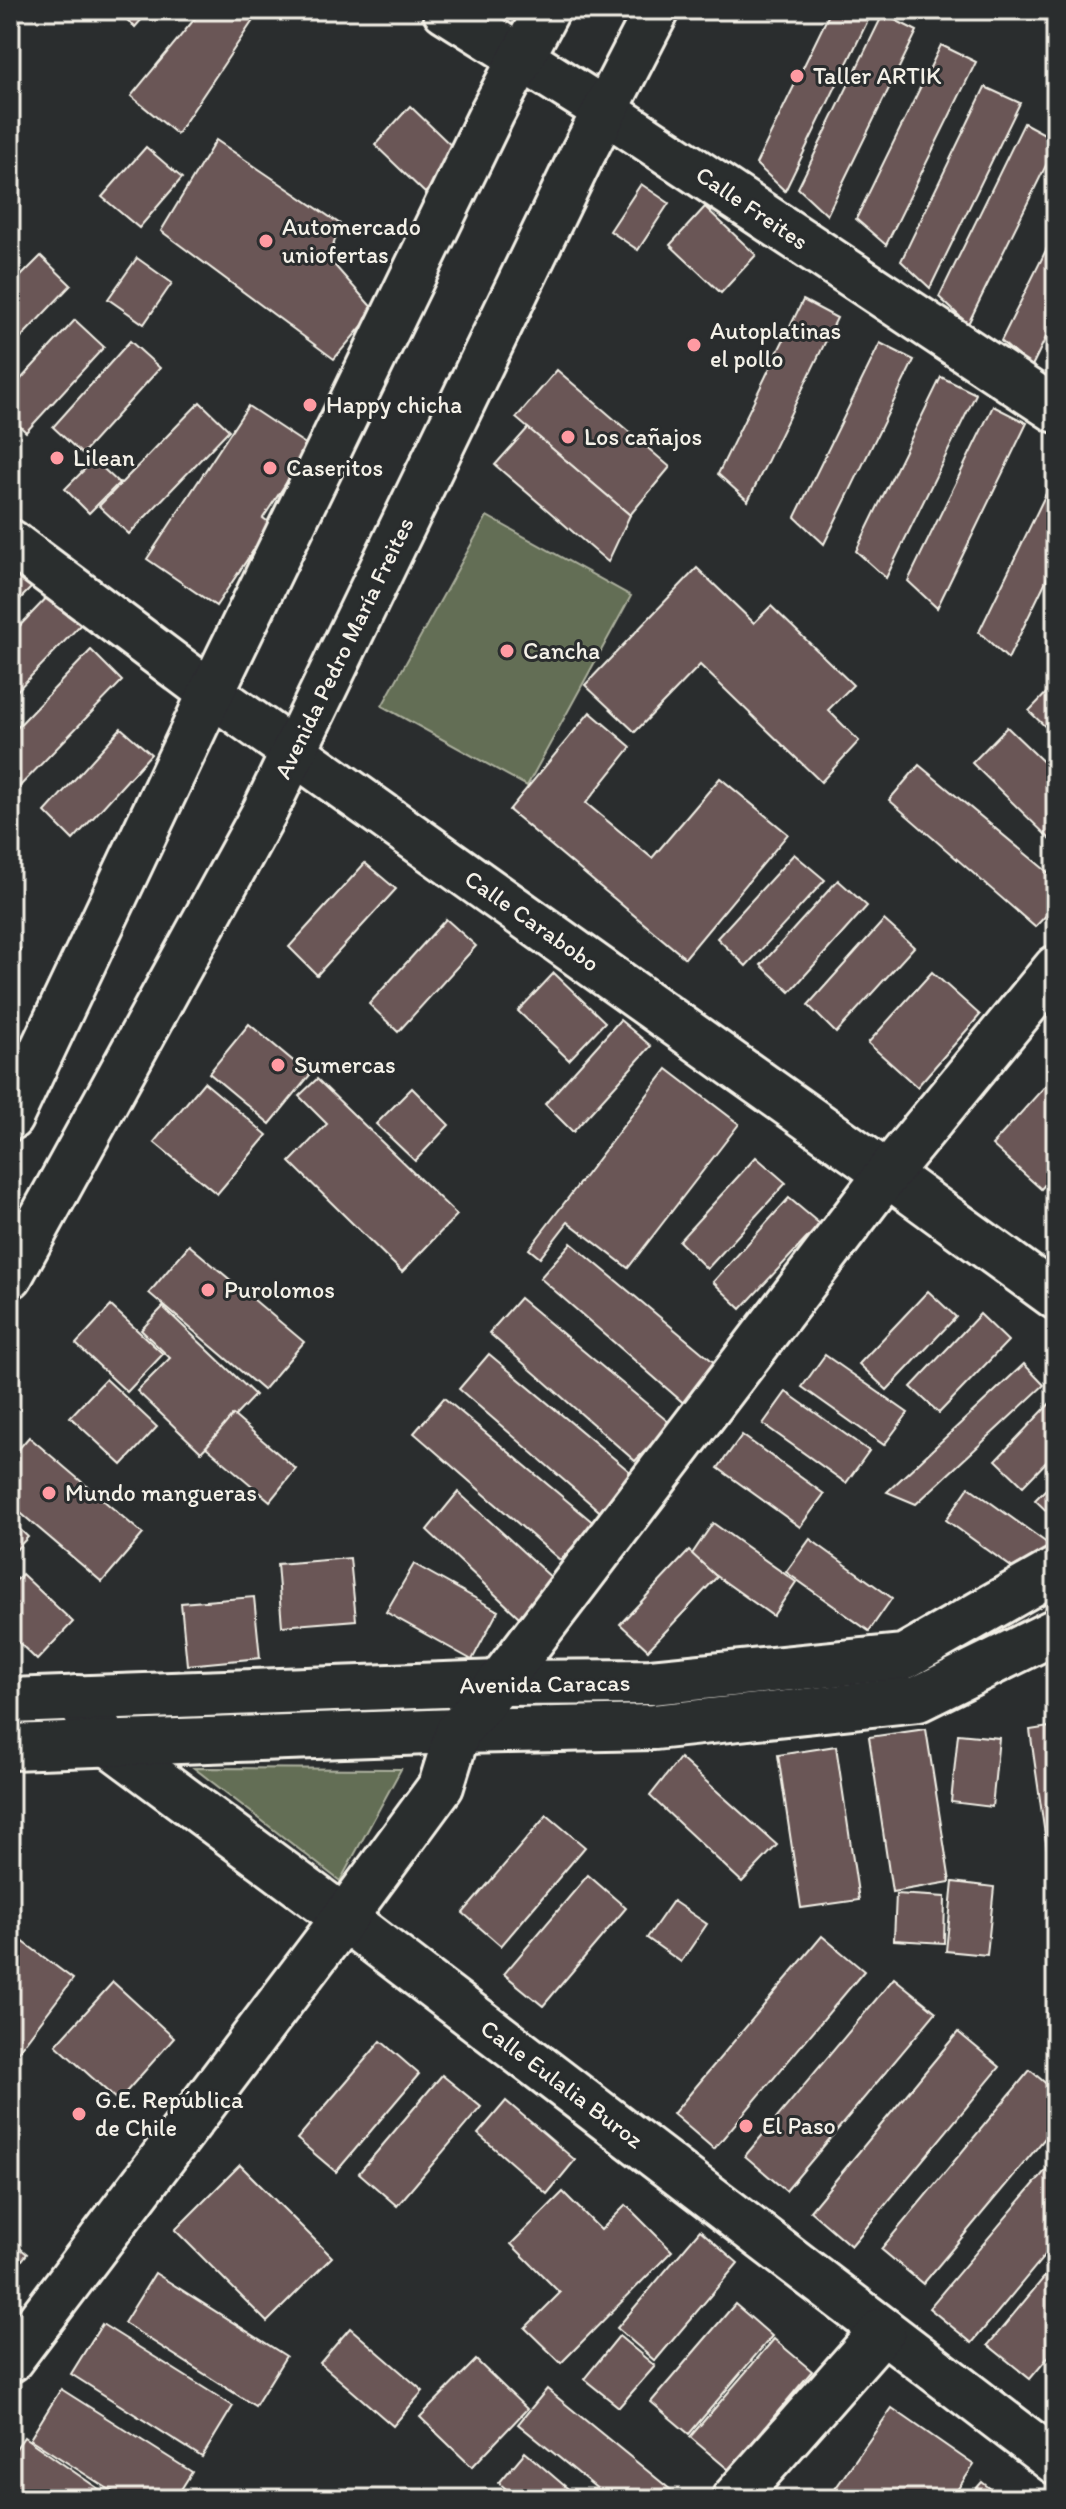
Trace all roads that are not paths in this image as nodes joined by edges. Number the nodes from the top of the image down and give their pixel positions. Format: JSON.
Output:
{"nodes":[{"id":1,"x":445,"y":10,"type":"edge"},
{"id":2,"x":547,"y":10,"type":"edge"},
{"id":3,"x":657,"y":10,"type":"edge"},
{"id":4,"x":520,"y":58,"type":"junction"},
{"id":5,"x":604,"y":110,"type":"junction"},
{"id":6,"x":1056,"y":410,"type":"edge"},
{"id":7,"x":10,"y":542,"type":"edge"},
{"id":8,"x":211,"y":693,"type":"junction"},
{"id":9,"x":294,"y":752,"type":"junction"},
{"id":10,"x":1056,"y":968,"type":"edge"},
{"id":11,"x":10,"y":1118,"type":"edge"},
{"id":12,"x":887,"y":1174,"type":"junction"},
{"id":13,"x":10,"y":1276,"type":"edge"},
{"id":14,"x":1056,"y":1297,"type":"edge"},
{"id":15,"x":1056,"y":1570,"type":"edge"},
{"id":16,"x":1056,"y":1631,"type":"edge"},
{"id":17,"x":499,"y":1683,"type":"junction"},
{"id":18,"x":76,"y":1698,"type":"junction"},
{"id":19,"x":10,"y":1701,"type":"edge"},
{"id":20,"x":458,"y":1731,"type":"junction"},
{"id":21,"x":108,"y":1743,"type":"junction"},
{"id":22,"x":10,"y":1747,"type":"edge"},
{"id":23,"x":344,"y":1918,"type":"junction"},
{"id":24,"x":883,"y":2330,"type":"junction"},
{"id":25,"x":10,"y":2360,"type":"edge"},
{"id":26,"x":1056,"y":2462,"type":"edge"},
{"id":27,"x":734,"y":2499,"type":"edge"}],
"edges":[{"from":1,"to":4,"type":"street","name":"Calle Freites"},
{"from":2,"to":4,"type":"street"},
{"from":3,"to":5,"type":"street","name":"Avenida Pedro María Freites"},
{"from":4,"to":5,"type":"street","name":"Calle Freites"},
{"from":4,"to":8,"type":"street"},
{"from":5,"to":6,"type":"street","name":"Calle Freites"},
{"from":5,"to":9,"type":"street","name":"Avenida Pedro María Freites"},
{"from":7,"to":8,"type":"street","name":"Calle Carabobo"},
{"from":8,"to":9,"type":"street","name":"Calle Carabobo"},
{"from":8,"to":11,"type":"street"},
{"from":9,"to":12,"type":"street","name":"Calle Carabobo"},
{"from":9,"to":13,"type":"street","name":"Avenida Pedro María Freites"},
{"from":10,"to":12,"type":"street"},
{"from":12,"to":14,"type":"street","name":"Calle Carabobo"},
{"from":12,"to":17,"type":"street"},
{"from":15,"to":17,"type":"street","name":"Avenida Caracas"},
{"from":16,"to":20,"type":"street","name":"Avenida Caracas"},
{"from":17,"to":18,"type":"street","name":"Avenida Caracas"},
{"from":17,"to":20,"type":"street"},
{"from":18,"to":19,"type":"street","name":"Avenida Caracas"},
{"from":18,"to":21,"type":"street","name":"Calle Eulalia Buroz"},
{"from":20,"to":21,"type":"street","name":"Avenida Caracas"},
{"from":20,"to":23,"type":"street"},
{"from":21,"to":22,"type":"street","name":"Avenida Caracas"},
{"from":21,"to":23,"type":"street","name":"Calle Eulalia Buroz"},
{"from":23,"to":24,"type":"street","name":"Calle Eulalia Buroz"},
{"from":23,"to":25,"type":"street"},
{"from":24,"to":26,"type":"street","name":"Calle Eulalia Buroz"},
{"from":24,"to":27,"type":"street"}]}
